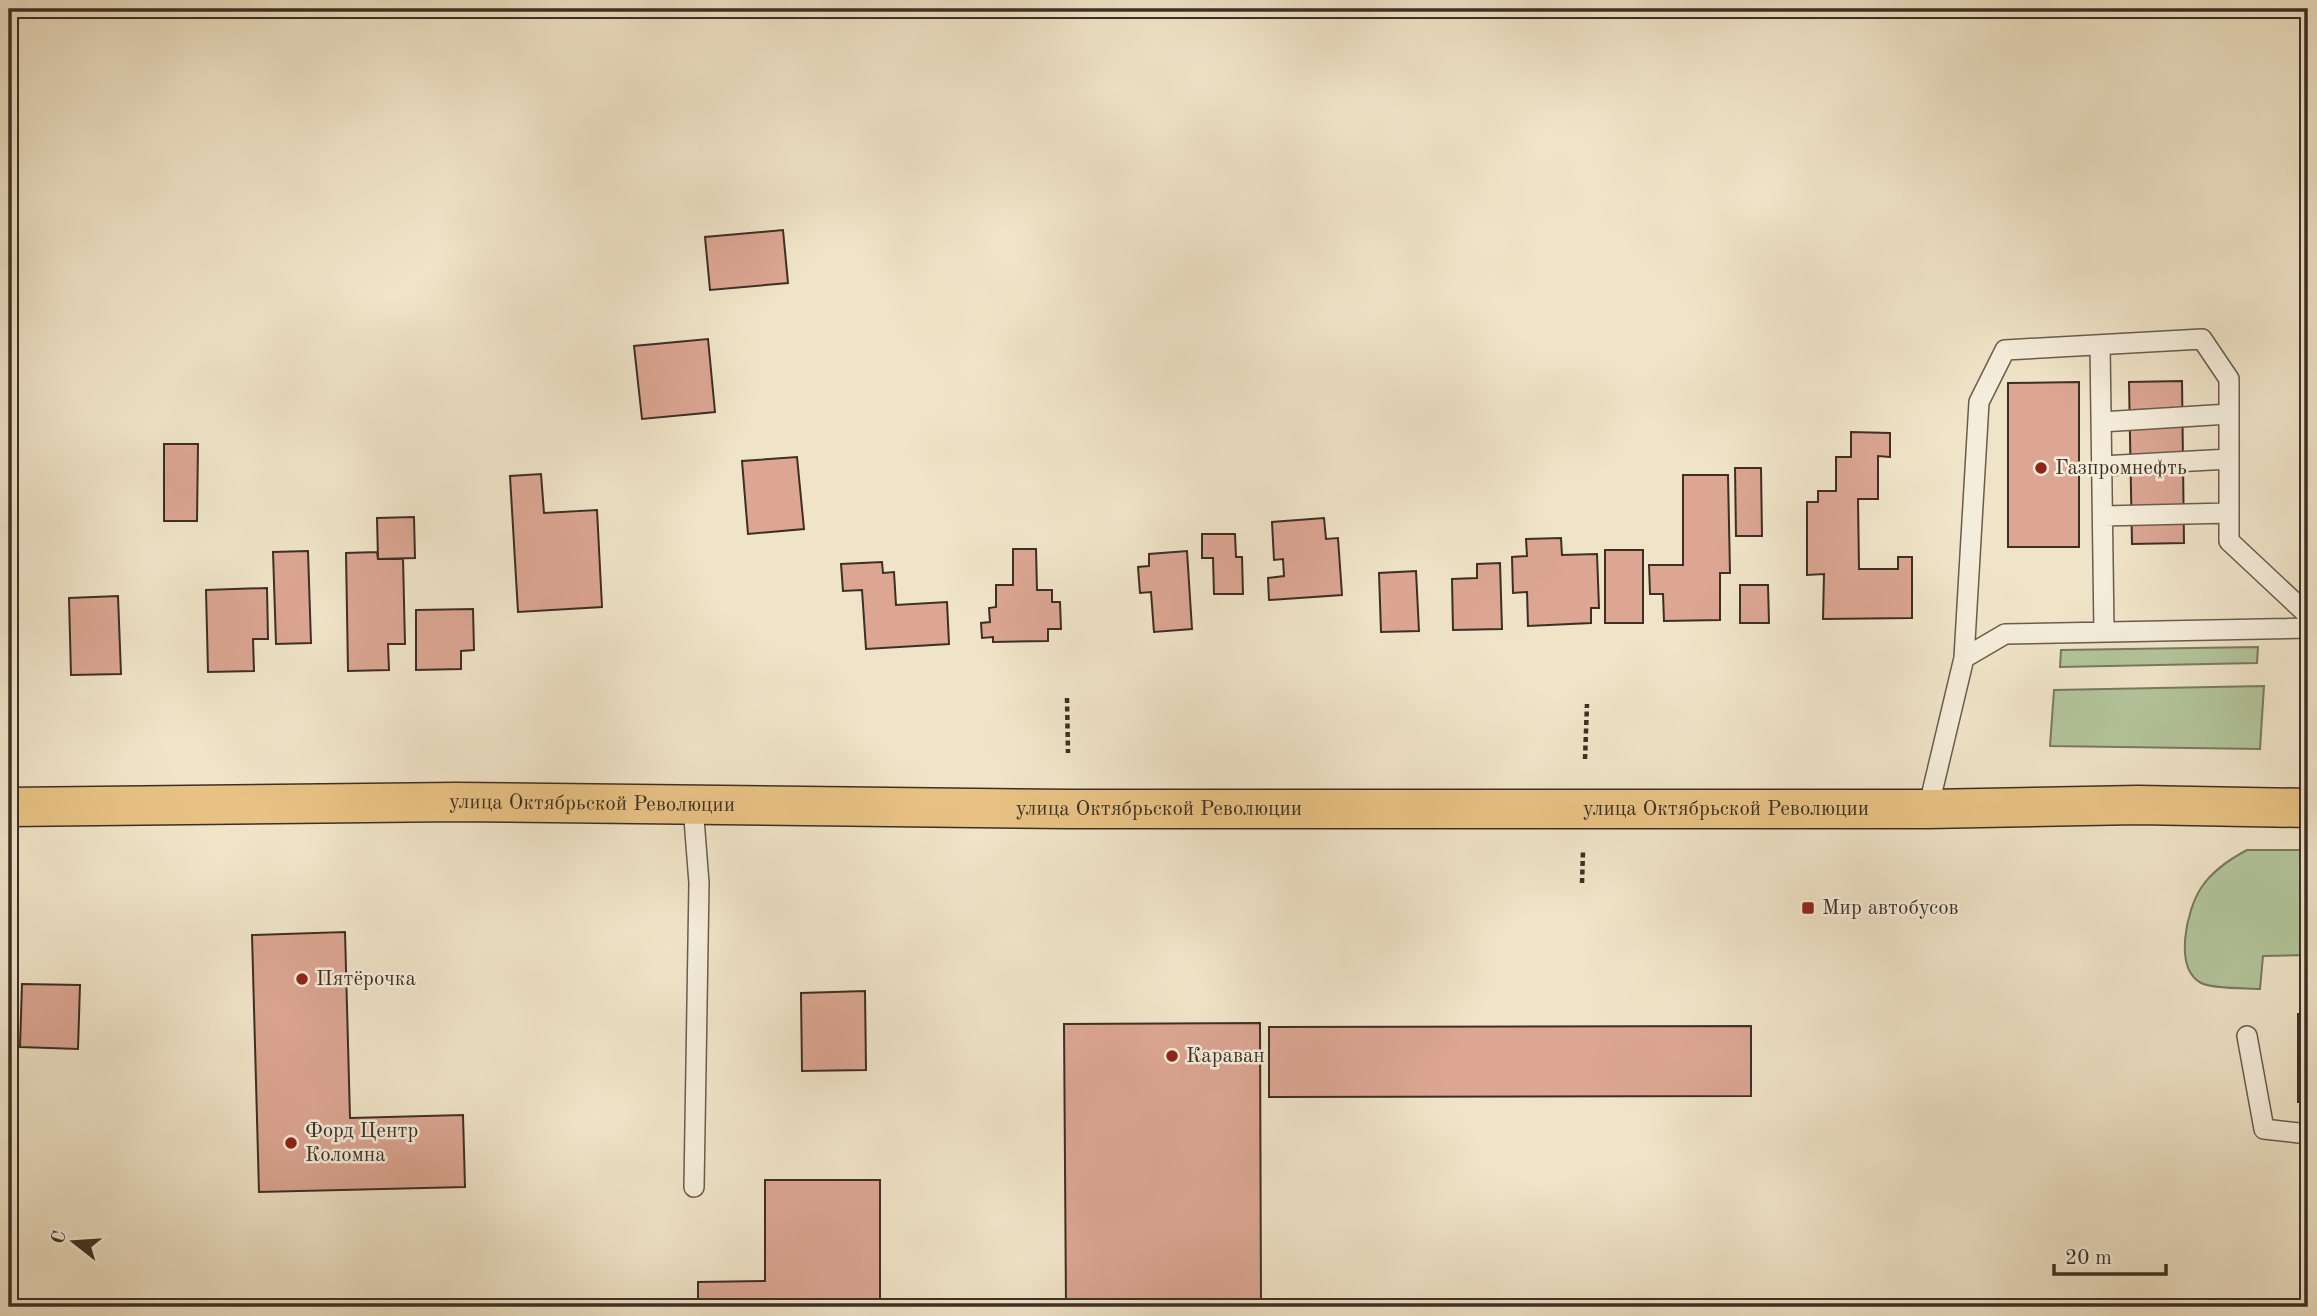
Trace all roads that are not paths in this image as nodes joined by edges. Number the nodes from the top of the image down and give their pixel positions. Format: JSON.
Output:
{"nodes":[{"id":1,"x":2100,"y":345,"type":"junction"},
{"id":2,"x":2229,"y":414,"type":"junction"},
{"id":3,"x":2101,"y":422,"type":"junction"},
{"id":4,"x":2229,"y":459,"type":"junction"},
{"id":5,"x":2102,"y":466,"type":"junction"},
{"id":6,"x":2229,"y":513,"type":"junction"},
{"id":7,"x":2103,"y":516,"type":"junction"},
{"id":8,"x":2308,"y":615,"type":"edge"},
{"id":9,"x":2308,"y":628,"type":"edge"},
{"id":10,"x":2104,"y":632,"type":"junction"},
{"id":11,"x":1964,"y":658,"type":"junction"},
{"id":12,"x":693,"y":806,"type":"junction"},
{"id":13,"x":9,"y":807,"type":"edge"},
{"id":14,"x":1928,"y":808,"type":"junction"},
{"id":15,"x":2308,"y":808,"type":"edge"},
{"id":16,"x":2247,"y":1036,"type":"dead end"},
{"id":17,"x":2308,"y":1134,"type":"edge"},
{"id":18,"x":694,"y":1186,"type":"dead end"}],
"edges":[{"from":1,"to":2,"type":"lane"},
{"from":1,"to":3,"type":"lane"},
{"from":1,"to":11,"type":"lane"},
{"from":2,"to":3,"type":"lane"},
{"from":2,"to":4,"type":"lane"},
{"from":3,"to":5,"type":"lane"},
{"from":4,"to":5,"type":"lane"},
{"from":4,"to":6,"type":"lane"},
{"from":5,"to":7,"type":"lane"},
{"from":6,"to":7,"type":"lane"},
{"from":6,"to":8,"type":"lane"},
{"from":7,"to":10,"type":"lane"},
{"from":9,"to":10,"type":"lane"},
{"from":10,"to":11,"type":"lane"},
{"from":11,"to":14,"type":"lane"},
{"from":12,"to":13,"type":"main road","name":"улица Октябрьской Революции"},
{"from":12,"to":14,"type":"main road","name":"улица Октябрьской Революции"},
{"from":12,"to":18,"type":"lane"},
{"from":14,"to":15,"type":"main road","name":"улица Октябрьской Революции"},
{"from":16,"to":17,"type":"lane"}]}
